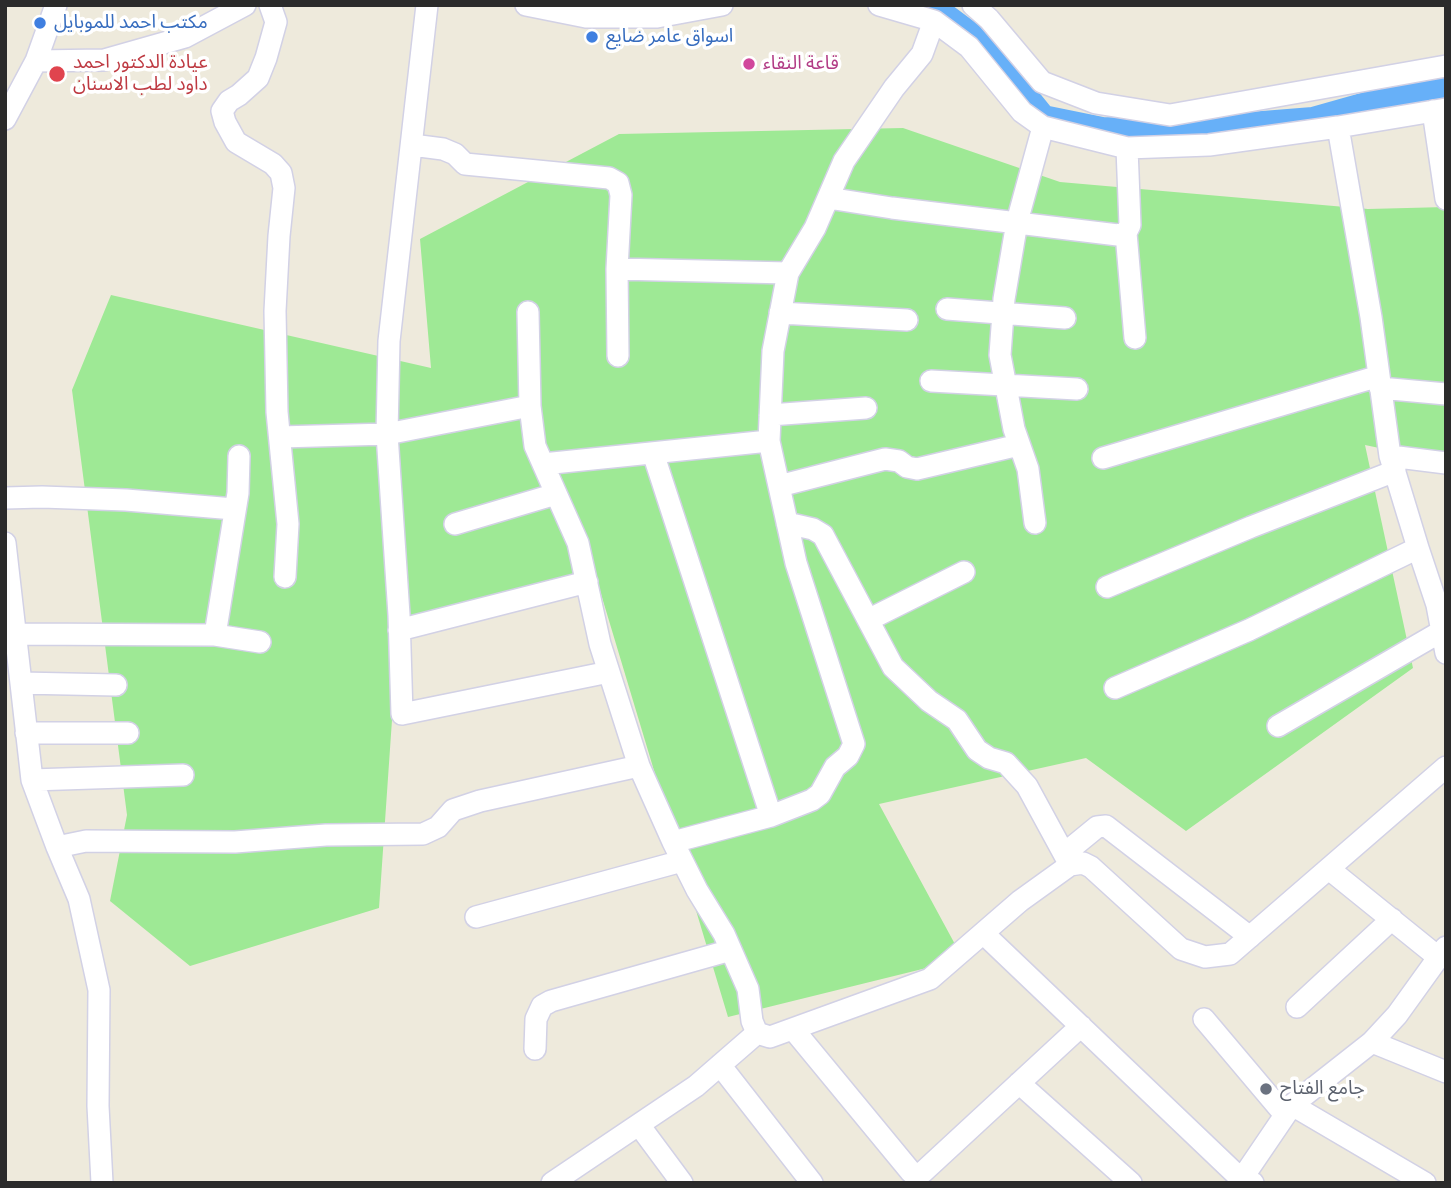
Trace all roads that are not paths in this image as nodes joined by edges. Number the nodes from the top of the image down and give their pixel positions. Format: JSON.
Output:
{"nodes":[{"id":1,"x":56,"y":5,"type":"edge"},
{"id":2,"x":245,"y":5,"type":"edge"},
{"id":3,"x":270,"y":5,"type":"edge"},
{"id":4,"x":427,"y":5,"type":"edge"},
{"id":5,"x":526,"y":5,"type":"edge"},
{"id":6,"x":722,"y":5,"type":"edge"},
{"id":7,"x":879,"y":5,"type":"edge"},
{"id":8,"x":980,"y":8,"type":"edge"},
{"id":9,"x":934,"y":21,"type":"junction"},
{"id":10,"x":36,"y":61,"type":"junction"},
{"id":11,"x":1446,"y":66,"type":"edge"},
{"id":12,"x":1440,"y":110,"type":"edge"},
{"id":13,"x":5,"y":119,"type":"edge"},
{"id":14,"x":1043,"y":127,"type":"junction"},
{"id":15,"x":1338,"y":127,"type":"junction"},
{"id":16,"x":412,"y":145,"type":"junction"},
{"id":17,"x":1127,"y":148,"type":"junction"},
{"id":18,"x":828,"y":198,"type":"junction"},
{"id":19,"x":1446,"y":199,"type":"edge"},
{"id":20,"x":1017,"y":222,"type":"junction"},
{"id":21,"x":1126,"y":233,"type":"junction"},
{"id":22,"x":617,"y":269,"type":"junction"},
{"id":23,"x":788,"y":273,"type":"junction"},
{"id":24,"x":947,"y":309,"type":"dead end"},
{"id":25,"x":528,"y":312,"type":"dead end"},
{"id":26,"x":780,"y":313,"type":"junction"},
{"id":27,"x":1003,"y":313,"type":"junction"},
{"id":28,"x":1065,"y":318,"type":"dead end"},
{"id":29,"x":907,"y":320,"type":"dead end"},
{"id":30,"x":1135,"y":338,"type":"dead end"},
{"id":31,"x":618,"y":356,"type":"dead end"},
{"id":32,"x":932,"y":381,"type":"dead end"},
{"id":33,"x":1379,"y":382,"type":"junction"},
{"id":34,"x":1005,"y":384,"type":"junction"},
{"id":35,"x":1077,"y":389,"type":"dead end"},
{"id":36,"x":1446,"y":394,"type":"edge"},
{"id":37,"x":530,"y":406,"type":"junction"},
{"id":38,"x":866,"y":408,"type":"dead end"},
{"id":39,"x":770,"y":415,"type":"junction"},
{"id":40,"x":387,"y":434,"type":"junction"},
{"id":41,"x":280,"y":437,"type":"junction"},
{"id":42,"x":769,"y":440,"type":"junction"},
{"id":43,"x":1019,"y":445,"type":"junction"},
{"id":44,"x":653,"y":453,"type":"junction"},
{"id":45,"x":239,"y":456,"type":"dead end"},
{"id":46,"x":1103,"y":458,"type":"dead end"},
{"id":47,"x":1393,"y":463,"type":"junction"},
{"id":48,"x":1446,"y":463,"type":"edge"},
{"id":49,"x":543,"y":464,"type":"junction"},
{"id":50,"x":779,"y":486,"type":"junction"},
{"id":51,"x":556,"y":494,"type":"junction"},
{"id":52,"x":5,"y":498,"type":"edge"},
{"id":53,"x":234,"y":509,"type":"junction"},
{"id":54,"x":788,"y":523,"type":"junction"},
{"id":55,"x":1035,"y":523,"type":"dead end"},
{"id":56,"x":455,"y":524,"type":"dead end"},
{"id":57,"x":5,"y":543,"type":"edge"},
{"id":58,"x":1418,"y":548,"type":"junction"},
{"id":59,"x":1436,"y":569,"type":"edge"},
{"id":60,"x":964,"y":572,"type":"dead end"},
{"id":61,"x":285,"y":577,"type":"dead end"},
{"id":62,"x":587,"y":583,"type":"junction"},
{"id":63,"x":1107,"y":587,"type":"dead end"},
{"id":64,"x":868,"y":620,"type":"junction"},
{"id":65,"x":399,"y":630,"type":"junction"},
{"id":66,"x":16,"y":634,"type":"junction"},
{"id":67,"x":215,"y":635,"type":"junction"},
{"id":68,"x":260,"y":642,"type":"dead end"},
{"id":69,"x":1444,"y":645,"type":"edge"},
{"id":70,"x":609,"y":673,"type":"junction"},
{"id":71,"x":21,"y":683,"type":"junction"},
{"id":72,"x":116,"y":685,"type":"dead end"},
{"id":73,"x":1115,"y":688,"type":"dead end"},
{"id":74,"x":1278,"y":726,"type":"dead end"},
{"id":75,"x":26,"y":733,"type":"junction"},
{"id":76,"x":128,"y":733,"type":"dead end"},
{"id":77,"x":639,"y":766,"type":"junction"},
{"id":78,"x":1446,"y":767,"type":"edge"},
{"id":79,"x":183,"y":775,"type":"dead end"},
{"id":80,"x":32,"y":780,"type":"junction"},
{"id":81,"x":771,"y":816,"type":"junction"},
{"id":82,"x":57,"y":848,"type":"junction"},
{"id":83,"x":678,"y":851,"type":"junction"},
{"id":84,"x":1067,"y":860,"type":"junction"},
{"id":85,"x":1329,"y":869,"type":"junction"},
{"id":86,"x":475,"y":917,"type":"dead end"},
{"id":87,"x":1392,"y":919,"type":"junction"},
{"id":88,"x":983,"y":933,"type":"junction"},
{"id":89,"x":1250,"y":937,"type":"junction"},
{"id":90,"x":731,"y":950,"type":"junction"},
{"id":91,"x":1442,"y":952,"type":"edge"},
{"id":92,"x":1297,"y":1007,"type":"dead end"},
{"id":93,"x":1204,"y":1019,"type":"dead end"},
{"id":94,"x":1081,"y":1026,"type":"junction"},
{"id":95,"x":793,"y":1029,"type":"junction"},
{"id":96,"x":758,"y":1032,"type":"junction"},
{"id":97,"x":1372,"y":1042,"type":"junction"},
{"id":98,"x":535,"y":1049,"type":"dead end"},
{"id":99,"x":720,"y":1065,"type":"junction"},
{"id":100,"x":1446,"y":1072,"type":"edge"},
{"id":101,"x":1019,"y":1083,"type":"junction"},
{"id":102,"x":1289,"y":1110,"type":"junction"},
{"id":103,"x":639,"y":1125,"type":"junction"},
{"id":104,"x":1244,"y":1181,"type":"edge"},
{"id":105,"x":102,"y":1183,"type":"edge"},
{"id":106,"x":552,"y":1183,"type":"edge"},
{"id":107,"x":682,"y":1183,"type":"edge"},
{"id":108,"x":812,"y":1183,"type":"edge"},
{"id":109,"x":1131,"y":1183,"type":"edge"},
{"id":110,"x":1425,"y":1183,"type":"edge"}],
"edges":[{"from":1,"to":10,"type":"street"},
{"from":2,"to":10,"type":"street"},
{"from":3,"to":41,"type":"street"},
{"from":4,"to":16,"type":"street"},
{"from":5,"to":6,"type":"street"},
{"from":7,"to":9,"type":"street"},
{"from":8,"to":11,"type":"street"},
{"from":9,"to":14,"type":"street"},
{"from":9,"to":18,"type":"street"},
{"from":10,"to":13,"type":"street"},
{"from":12,"to":15,"type":"street"},
{"from":12,"to":19,"type":"street"},
{"from":14,"to":17,"type":"street"},
{"from":14,"to":20,"type":"street"},
{"from":15,"to":17,"type":"street"},
{"from":15,"to":33,"type":"street"},
{"from":16,"to":22,"type":"street"},
{"from":16,"to":40,"type":"street"},
{"from":17,"to":21,"type":"street"},
{"from":18,"to":20,"type":"street"},
{"from":18,"to":23,"type":"street"},
{"from":20,"to":21,"type":"street"},
{"from":20,"to":27,"type":"street"},
{"from":21,"to":30,"type":"street"},
{"from":22,"to":23,"type":"street"},
{"from":22,"to":31,"type":"street"},
{"from":23,"to":26,"type":"street"},
{"from":24,"to":27,"type":"street"},
{"from":25,"to":37,"type":"street"},
{"from":26,"to":29,"type":"street"},
{"from":26,"to":39,"type":"street"},
{"from":27,"to":28,"type":"street"},
{"from":27,"to":34,"type":"street"},
{"from":32,"to":34,"type":"street"},
{"from":33,"to":36,"type":"street"},
{"from":33,"to":46,"type":"street"},
{"from":33,"to":47,"type":"street"},
{"from":34,"to":35,"type":"street"},
{"from":34,"to":43,"type":"street"},
{"from":37,"to":40,"type":"street"},
{"from":37,"to":49,"type":"street"},
{"from":38,"to":39,"type":"street"},
{"from":39,"to":42,"type":"street"},
{"from":40,"to":41,"type":"street"},
{"from":40,"to":65,"type":"street"},
{"from":41,"to":61,"type":"street"},
{"from":42,"to":44,"type":"street"},
{"from":42,"to":50,"type":"street"},
{"from":43,"to":50,"type":"street"},
{"from":43,"to":55,"type":"street"},
{"from":44,"to":49,"type":"street"},
{"from":44,"to":81,"type":"street"},
{"from":45,"to":53,"type":"street"},
{"from":47,"to":48,"type":"street"},
{"from":47,"to":58,"type":"street"},
{"from":47,"to":63,"type":"street"},
{"from":49,"to":51,"type":"street"},
{"from":50,"to":54,"type":"street"},
{"from":51,"to":56,"type":"street"},
{"from":51,"to":62,"type":"street"},
{"from":52,"to":53,"type":"street"},
{"from":53,"to":67,"type":"street"},
{"from":54,"to":64,"type":"street"},
{"from":54,"to":81,"type":"street"},
{"from":57,"to":66,"type":"street"},
{"from":58,"to":59,"type":"street"},
{"from":58,"to":73,"type":"street"},
{"from":59,"to":69,"type":"street"},
{"from":60,"to":64,"type":"street"},
{"from":62,"to":65,"type":"street"},
{"from":62,"to":70,"type":"street"},
{"from":64,"to":84,"type":"street"},
{"from":65,"to":70,"type":"street"},
{"from":66,"to":67,"type":"street"},
{"from":66,"to":71,"type":"street"},
{"from":67,"to":68,"type":"street"},
{"from":69,"to":74,"type":"street"},
{"from":70,"to":77,"type":"street"},
{"from":71,"to":72,"type":"street"},
{"from":71,"to":75,"type":"street"},
{"from":75,"to":76,"type":"street"},
{"from":75,"to":80,"type":"street"},
{"from":77,"to":82,"type":"street"},
{"from":77,"to":83,"type":"street"},
{"from":78,"to":85,"type":"street"},
{"from":79,"to":80,"type":"street"},
{"from":80,"to":82,"type":"street"},
{"from":81,"to":83,"type":"street"},
{"from":82,"to":105,"type":"street"},
{"from":83,"to":86,"type":"street"},
{"from":83,"to":90,"type":"street"},
{"from":84,"to":88,"type":"street"},
{"from":84,"to":89,"type":"street"},
{"from":84,"to":89,"type":"street"},
{"from":85,"to":87,"type":"street"},
{"from":85,"to":89,"type":"street"},
{"from":87,"to":91,"type":"street"},
{"from":87,"to":92,"type":"street"},
{"from":88,"to":94,"type":"street"},
{"from":88,"to":95,"type":"street"},
{"from":90,"to":96,"type":"street"},
{"from":90,"to":98,"type":"street"},
{"from":91,"to":97,"type":"street"},
{"from":93,"to":102,"type":"street"},
{"from":94,"to":101,"type":"street"},
{"from":94,"to":104,"type":"street"},
{"from":95,"to":96,"type":"street"},
{"from":95,"to":101,"type":"street"},
{"from":96,"to":99,"type":"street"},
{"from":97,"to":100,"type":"street"},
{"from":97,"to":102,"type":"street"},
{"from":99,"to":103,"type":"street"},
{"from":99,"to":108,"type":"street"},
{"from":101,"to":109,"type":"street"},
{"from":102,"to":104,"type":"street"},
{"from":102,"to":110,"type":"street"},
{"from":103,"to":106,"type":"street"},
{"from":103,"to":107,"type":"street"}]}
